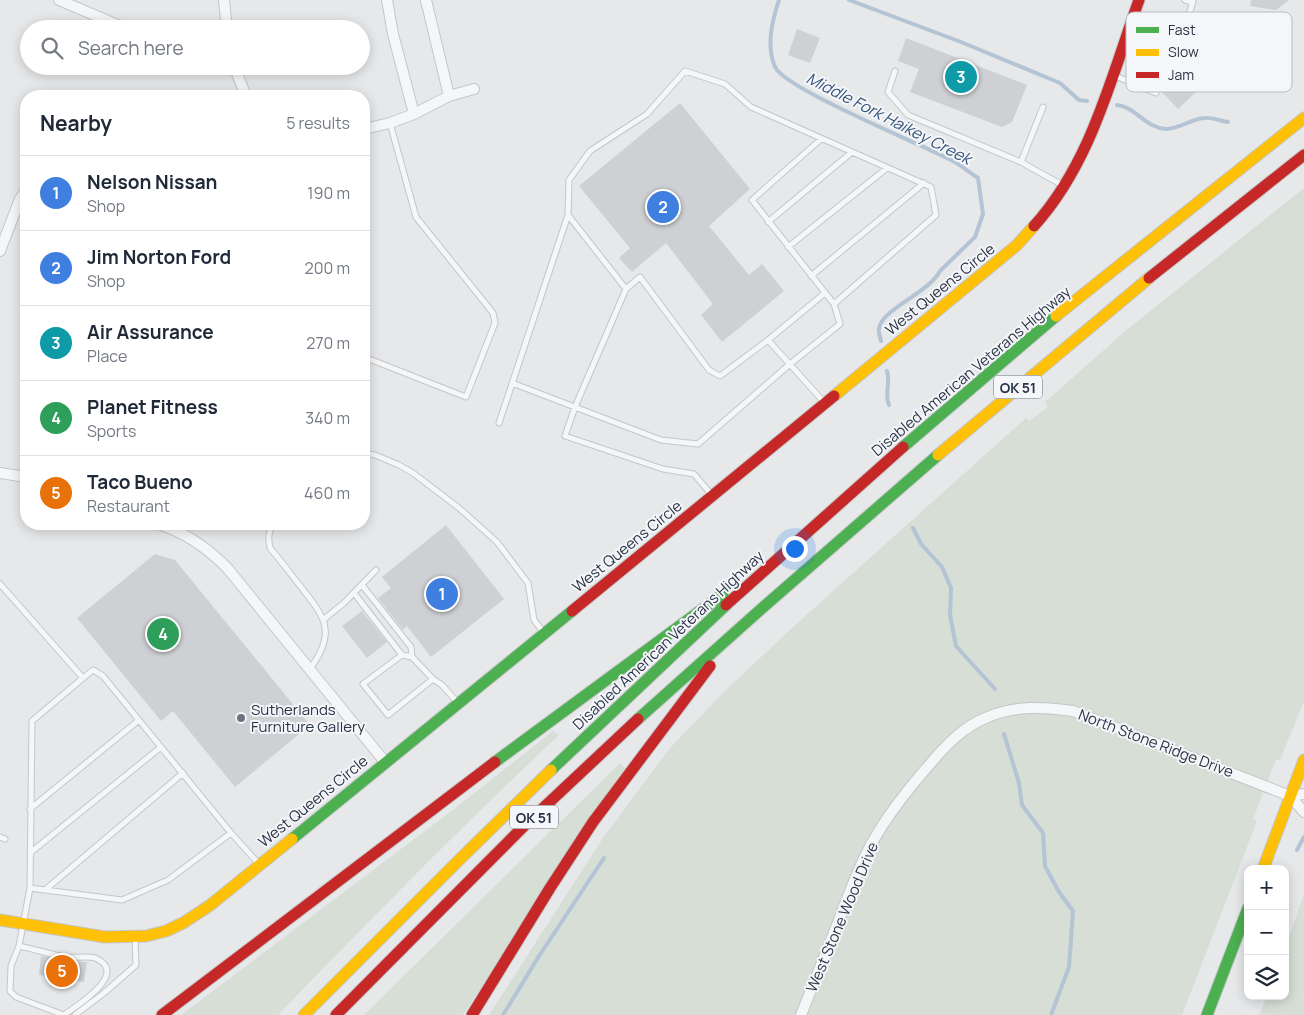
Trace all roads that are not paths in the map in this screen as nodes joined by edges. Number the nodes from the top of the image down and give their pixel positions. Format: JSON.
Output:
{"nodes":[{"id":1,"x":59,"y":0,"type":"edge"},
{"id":2,"x":224,"y":0,"type":"edge"},
{"id":3,"x":386,"y":0,"type":"edge"},
{"id":4,"x":426,"y":0,"type":"edge"},
{"id":5,"x":1139,"y":0,"type":"edge"},
{"id":6,"x":1185,"y":0,"type":"edge"},
{"id":7,"x":1135,"y":12,"type":"edge"},
{"id":8,"x":1190,"y":12,"type":"edge"},
{"id":9,"x":106,"y":20,"type":"edge"},
{"id":10,"x":226,"y":20,"type":"edge"},
{"id":11,"x":1126,"y":36,"type":"edge"},
{"id":12,"x":895,"y":71,"type":"dead end"},
{"id":13,"x":238,"y":75,"type":"edge"},
{"id":14,"x":1112,"y":75,"type":"junction"},
{"id":15,"x":1126,"y":81,"type":"edge"},
{"id":16,"x":474,"y":89,"type":"dead end"},
{"id":17,"x":244,"y":90,"type":"edge"},
{"id":18,"x":449,"y":96,"type":"junction"},
{"id":19,"x":1044,"y":107,"type":"dead end"},
{"id":20,"x":414,"y":114,"type":"junction"},
{"id":21,"x":1304,"y":118,"type":"edge"},
{"id":22,"x":390,"y":123,"type":"junction"},
{"id":23,"x":370,"y":128,"type":"edge"},
{"id":24,"x":822,"y":139,"type":"junction"},
{"id":25,"x":852,"y":152,"type":"junction"},
{"id":26,"x":1304,"y":155,"type":"edge"},
{"id":27,"x":1022,"y":162,"type":"junction"},
{"id":28,"x":887,"y":168,"type":"junction"},
{"id":29,"x":924,"y":183,"type":"junction"},
{"id":30,"x":1065,"y":186,"type":"junction"},
{"id":31,"x":20,"y":199,"type":"edge"},
{"id":32,"x":568,"y":215,"type":"junction"},
{"id":33,"x":768,"y":222,"type":"junction"},
{"id":34,"x":788,"y":247,"type":"junction"},
{"id":35,"x":0,"y":251,"type":"edge"},
{"id":36,"x":811,"y":276,"type":"junction"},
{"id":37,"x":626,"y":289,"type":"junction"},
{"id":38,"x":825,"y":293,"type":"junction"},
{"id":39,"x":834,"y":304,"type":"junction"},
{"id":40,"x":768,"y":340,"type":"junction"},
{"id":41,"x":370,"y":359,"type":"edge"},
{"id":42,"x":790,"y":364,"type":"junction"},
{"id":43,"x":512,"y":383,"type":"junction"},
{"id":44,"x":824,"y":403,"type":"junction"},
{"id":45,"x":575,"y":407,"type":"junction"},
{"id":46,"x":500,"y":423,"type":"dead end"},
{"id":47,"x":370,"y":454,"type":"edge"},
{"id":48,"x":0,"y":473,"type":"edge"},
{"id":49,"x":20,"y":476,"type":"edge"},
{"id":50,"x":712,"y":495,"type":"junction"},
{"id":51,"x":173,"y":530,"type":"edge"},
{"id":52,"x":270,"y":530,"type":"edge"},
{"id":53,"x":804,"y":534,"type":"junction"},
{"id":54,"x":376,"y":570,"type":"dead end"},
{"id":55,"x":0,"y":584,"type":"edge"},
{"id":56,"x":362,"y":585,"type":"junction"},
{"id":57,"x":354,"y":593,"type":"junction"},
{"id":58,"x":323,"y":620,"type":"junction"},
{"id":59,"x":739,"y":627,"type":"junction"},
{"id":60,"x":545,"y":633,"type":"junction"},
{"id":61,"x":402,"y":655,"type":"junction"},
{"id":62,"x":412,"y":657,"type":"junction"},
{"id":63,"x":309,"y":670,"type":"junction"},
{"id":64,"x":83,"y":678,"type":"junction"},
{"id":65,"x":433,"y":679,"type":"junction"},
{"id":66,"x":459,"y":704,"type":"junction"},
{"id":67,"x":990,"y":716,"type":"joint"},
{"id":68,"x":139,"y":720,"type":"junction"},
{"id":69,"x":161,"y":747,"type":"junction"},
{"id":70,"x":1304,"y":760,"type":"edge"},
{"id":71,"x":384,"y":762,"type":"junction"},
{"id":72,"x":183,"y":774,"type":"junction"},
{"id":73,"x":1304,"y":794,"type":"edge"},
{"id":74,"x":1290,"y":796,"type":"junction"},
{"id":75,"x":30,"y":809,"type":"junction"},
{"id":76,"x":1304,"y":812,"type":"edge"},
{"id":77,"x":231,"y":833,"type":"junction"},
{"id":78,"x":30,"y":853,"type":"junction"},
{"id":79,"x":260,"y":864,"type":"junction"},
{"id":80,"x":1264,"y":865,"type":"edge"},
{"id":81,"x":30,"y":888,"type":"junction"},
{"id":82,"x":44,"y":890,"type":"junction"},
{"id":83,"x":1247,"y":910,"type":"edge"},
{"id":84,"x":0,"y":920,"type":"edge"},
{"id":85,"x":23,"y":923,"type":"junction"},
{"id":86,"x":135,"y":938,"type":"junction"},
{"id":87,"x":19,"y":946,"type":"junction"},
{"id":88,"x":64,"y":1015,"type":"edge"},
{"id":89,"x":75,"y":1015,"type":"edge"},
{"id":90,"x":162,"y":1015,"type":"edge"},
{"id":91,"x":304,"y":1015,"type":"edge"},
{"id":92,"x":336,"y":1015,"type":"edge"},
{"id":93,"x":472,"y":1015,"type":"edge"},
{"id":94,"x":801,"y":1015,"type":"edge"},
{"id":95,"x":1207,"y":1015,"type":"edge"}],
"edges":[{"from":1,"to":9,"type":"street"},
{"from":2,"to":10,"type":"street"},
{"from":3,"to":20,"type":"street"},
{"from":4,"to":18,"type":"street"},
{"from":5,"to":7,"type":"main road","name":"West Queens Circle"},
{"from":6,"to":8,"type":"lane"},
{"from":11,"to":14,"type":"main road","name":"West Queens Circle"},
{"from":12,"to":27,"type":"lane"},
{"from":13,"to":17,"type":"street"},
{"from":14,"to":15,"type":"lane"},
{"from":14,"to":30,"type":"main road","name":"West Queens Circle"},
{"from":16,"to":18,"type":"street"},
{"from":18,"to":20,"type":"street"},
{"from":19,"to":27,"type":"lane"},
{"from":20,"to":22,"type":"street"},
{"from":21,"to":53,"type":"main road","name":"Disabled American Veterans Highway","number":"OK 51"},
{"from":22,"to":23,"type":"street"},
{"from":22,"to":41,"type":"lane"},
{"from":24,"to":25,"type":"lane"},
{"from":24,"to":32,"type":"lane"},
{"from":24,"to":33,"type":"lane"},
{"from":25,"to":28,"type":"lane"},
{"from":25,"to":33,"type":"lane"},
{"from":26,"to":59,"type":"main road","number":"OK 51"},
{"from":27,"to":30,"type":"lane"},
{"from":28,"to":29,"type":"lane"},
{"from":28,"to":34,"type":"lane"},
{"from":29,"to":36,"type":"lane"},
{"from":29,"to":39,"type":"lane"},
{"from":30,"to":44,"type":"main road","name":"West Queens Circle"},
{"from":31,"to":35,"type":"street"},
{"from":32,"to":37,"type":"lane"},
{"from":32,"to":43,"type":"lane"},
{"from":33,"to":34,"type":"lane"},
{"from":34,"to":36,"type":"lane"},
{"from":36,"to":38,"type":"lane"},
{"from":37,"to":40,"type":"lane"},
{"from":37,"to":45,"type":"lane"},
{"from":38,"to":39,"type":"lane"},
{"from":38,"to":40,"type":"lane"},
{"from":39,"to":42,"type":"lane"},
{"from":40,"to":42,"type":"lane"},
{"from":42,"to":44,"type":"lane"},
{"from":42,"to":45,"type":"lane"},
{"from":43,"to":45,"type":"lane"},
{"from":43,"to":46,"type":"lane"},
{"from":44,"to":50,"type":"main road","name":"West Queens Circle"},
{"from":45,"to":50,"type":"lane"},
{"from":47,"to":60,"type":"lane"},
{"from":48,"to":49,"type":"street"},
{"from":50,"to":60,"type":"main road","name":"West Queens Circle"},
{"from":51,"to":63,"type":"street"},
{"from":52,"to":58,"type":"lane"},
{"from":53,"to":90,"type":"main road"},
{"from":53,"to":91,"type":"main road","name":"Disabled American Veterans Highway","number":"OK 51"},
{"from":54,"to":56,"type":"lane"},
{"from":55,"to":64,"type":"lane"},
{"from":56,"to":57,"type":"lane"},
{"from":56,"to":62,"type":"lane"},
{"from":57,"to":58,"type":"lane"},
{"from":57,"to":61,"type":"lane"},
{"from":58,"to":63,"type":"lane"},
{"from":59,"to":92,"type":"main road","number":"OK 51"},
{"from":59,"to":93,"type":"main road"},
{"from":60,"to":66,"type":"main road","name":"West Queens Circle"},
{"from":61,"to":62,"type":"lane"},
{"from":61,"to":65,"type":"lane"},
{"from":62,"to":65,"type":"lane"},
{"from":63,"to":71,"type":"street"},
{"from":64,"to":68,"type":"lane"},
{"from":64,"to":75,"type":"lane"},
{"from":65,"to":66,"type":"lane"},
{"from":66,"to":71,"type":"main road","name":"West Queens Circle"},
{"from":67,"to":74,"type":"street","name":"North Stone Ridge Drive"},
{"from":67,"to":94,"type":"street","name":"West Stone Wood Drive"},
{"from":68,"to":69,"type":"lane"},
{"from":68,"to":75,"type":"lane"},
{"from":69,"to":72,"type":"lane"},
{"from":69,"to":78,"type":"lane"},
{"from":70,"to":74,"type":"main road"},
{"from":71,"to":79,"type":"main road","name":"West Queens Circle"},
{"from":72,"to":77,"type":"lane"},
{"from":72,"to":82,"type":"lane"},
{"from":73,"to":74,"type":"street","name":"North Stone Ridge Drive"},
{"from":74,"to":76,"type":"street","name":"North Stone Ridge Drive"},
{"from":74,"to":80,"type":"main road"},
{"from":75,"to":78,"type":"lane"},
{"from":77,"to":79,"type":"lane"},
{"from":77,"to":82,"type":"lane"},
{"from":78,"to":81,"type":"lane"},
{"from":79,"to":86,"type":"main road","name":"West Queens Circle"},
{"from":81,"to":82,"type":"lane"},
{"from":81,"to":85,"type":"lane"},
{"from":83,"to":95,"type":"main road"},
{"from":84,"to":85,"type":"main road","name":"West Queens Circle"},
{"from":85,"to":86,"type":"main road","name":"West Queens Circle"},
{"from":85,"to":87,"type":"lane"},
{"from":86,"to":89,"type":"lane"},
{"from":87,"to":88,"type":"lane"},
{"from":87,"to":88,"type":"lane"}]}
